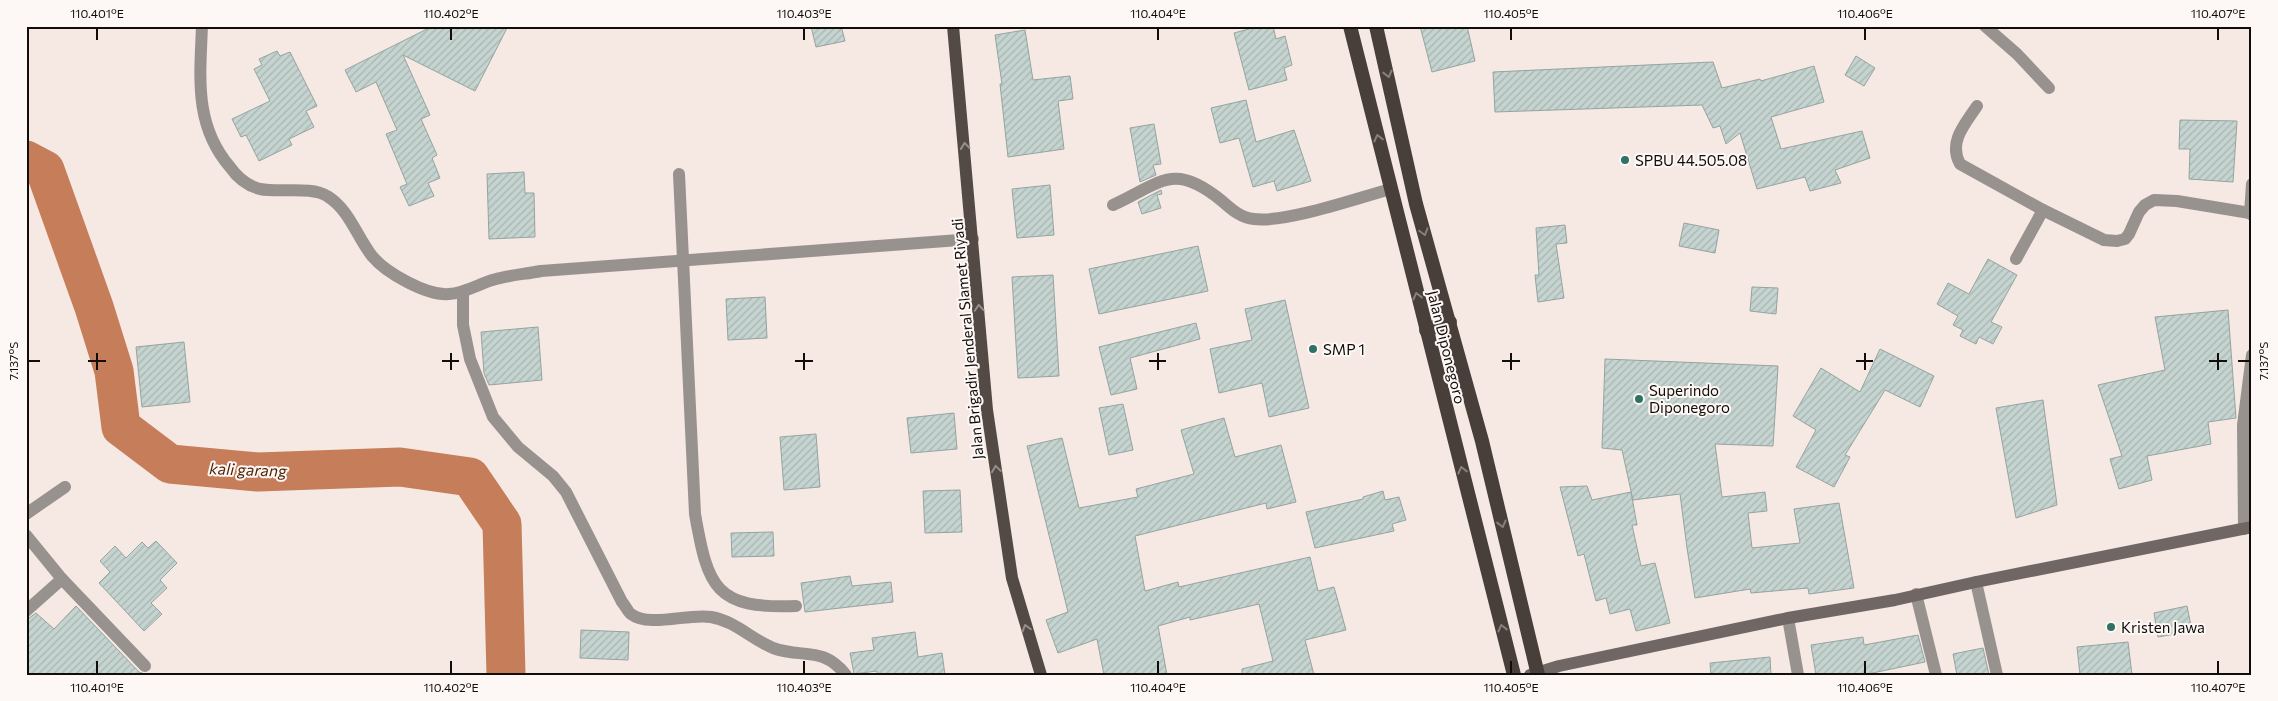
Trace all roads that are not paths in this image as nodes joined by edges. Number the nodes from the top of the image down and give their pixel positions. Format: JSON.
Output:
{"nodes":[{"id":1,"x":202,"y":26,"type":"edge"},
{"id":2,"x":953,"y":26,"type":"edge"},
{"id":3,"x":1350,"y":26,"type":"edge"},
{"id":4,"x":1376,"y":26,"type":"edge"},
{"id":5,"x":1985,"y":26,"type":"edge"},
{"id":6,"x":2049,"y":88,"type":"dead end"},
{"id":7,"x":1977,"y":106,"type":"dead end"},
{"id":8,"x":679,"y":174,"type":"dead end"},
{"id":9,"x":2252,"y":184,"type":"edge"},
{"id":10,"x":1391,"y":189,"type":"junction"},
{"id":11,"x":1113,"y":205,"type":"dead end"},
{"id":12,"x":2043,"y":210,"type":"junction"},
{"id":13,"x":2251,"y":214,"type":"edge"},
{"id":14,"x":974,"y":239,"type":"junction"},
{"id":15,"x":2016,"y":260,"type":"dead end"},
{"id":16,"x":682,"y":261,"type":"junction"},
{"id":17,"x":463,"y":292,"type":"junction"},
{"id":18,"x":1450,"y":322,"type":"junction"},
{"id":19,"x":1426,"y":330,"type":"junction"},
{"id":20,"x":2252,"y":355,"type":"edge"},
{"id":21,"x":65,"y":487,"type":"dead end"},
{"id":22,"x":26,"y":514,"type":"edge"},
{"id":23,"x":2248,"y":528,"type":"edge"},
{"id":24,"x":26,"y":535,"type":"edge"},
{"id":25,"x":62,"y":579,"type":"junction"},
{"id":26,"x":1976,"y":582,"type":"junction"},
{"id":27,"x":1916,"y":594,"type":"junction"},
{"id":28,"x":796,"y":606,"type":"dead end"},
{"id":29,"x":26,"y":611,"type":"edge"},
{"id":30,"x":1788,"y":618,"type":"junction"},
{"id":31,"x":145,"y":666,"type":"dead end"},
{"id":32,"x":1535,"y":674,"type":"edge"},
{"id":33,"x":846,"y":675,"type":"edge"},
{"id":34,"x":1041,"y":675,"type":"edge"},
{"id":35,"x":1514,"y":675,"type":"edge"},
{"id":36,"x":1798,"y":675,"type":"edge"},
{"id":37,"x":1936,"y":675,"type":"edge"},
{"id":38,"x":1997,"y":675,"type":"edge"}],
"edges":[{"from":1,"to":17,"type":"street"},
{"from":14,"to":2,"type":"main road","name":"Jalan Brigadir Jenderal Slamet Riyadi","one_way":true},
{"from":10,"to":3,"type":"highway","name":"Jalan Diponegoro","one_way":true},
{"from":4,"to":18,"type":"highway","name":"Jalan Diponegoro","one_way":true},
{"from":5,"to":6,"type":"street"},
{"from":7,"to":12,"type":"street"},
{"from":8,"to":16,"type":"street"},
{"from":9,"to":13,"type":"street"},
{"from":10,"to":11,"type":"street"},
{"from":19,"to":10,"type":"highway","name":"Jalan Diponegoro","one_way":true},
{"from":12,"to":13,"type":"street"},
{"from":12,"to":15,"type":"street"},
{"from":14,"to":16,"type":"street"},
{"from":34,"to":14,"type":"main road","name":"Jalan Brigadir Jenderal Slamet Riyadi","one_way":true},
{"from":16,"to":17,"type":"street"},
{"from":16,"to":28,"type":"street"},
{"from":17,"to":33,"type":"street"},
{"from":18,"to":19,"type":"highway"},
{"from":18,"to":32,"type":"highway","name":"Jalan Diponegoro","one_way":true},
{"from":35,"to":19,"type":"highway","name":"Jalan Diponegoro","one_way":true},
{"from":20,"to":23,"type":"street"},
{"from":21,"to":22,"type":"street"},
{"from":23,"to":26,"type":"main road"},
{"from":24,"to":25,"type":"street"},
{"from":25,"to":29,"type":"street"},
{"from":25,"to":31,"type":"street"},
{"from":26,"to":27,"type":"main road"},
{"from":26,"to":38,"type":"street"},
{"from":27,"to":30,"type":"main road"},
{"from":27,"to":37,"type":"street"},
{"from":30,"to":32,"type":"main road"},
{"from":30,"to":36,"type":"street"}]}
